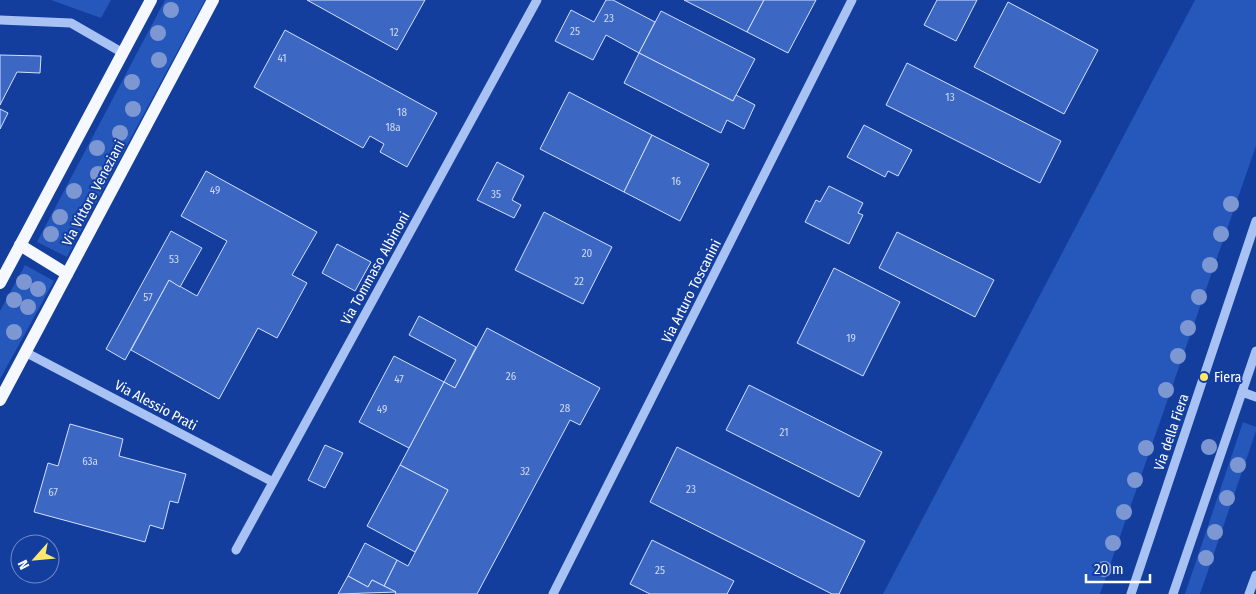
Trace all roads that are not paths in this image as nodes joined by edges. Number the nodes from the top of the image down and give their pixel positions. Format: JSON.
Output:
{"nodes":[{"id":1,"x":151,"y":0,"type":"edge"},
{"id":2,"x":213,"y":0,"type":"edge"},
{"id":3,"x":537,"y":0,"type":"edge"},
{"id":4,"x":852,"y":0,"type":"edge"},
{"id":5,"x":0,"y":20,"type":"edge"},
{"id":6,"x":122,"y":53,"type":"junction"},
{"id":7,"x":1256,"y":221,"type":"edge"},
{"id":8,"x":20,"y":246,"type":"junction"},
{"id":9,"x":67,"y":274,"type":"junction"},
{"id":10,"x":0,"y":283,"type":"edge"},
{"id":11,"x":1256,"y":351,"type":"edge"},
{"id":12,"x":25,"y":352,"type":"junction"},
{"id":13,"x":1242,"y":392,"type":"junction"},
{"id":14,"x":1256,"y":397,"type":"edge"},
{"id":15,"x":0,"y":400,"type":"edge"},
{"id":16,"x":273,"y":482,"type":"junction"},
{"id":17,"x":236,"y":550,"type":"dead end"},
{"id":18,"x":1256,"y":575,"type":"edge"},
{"id":19,"x":553,"y":594,"type":"edge"},
{"id":20,"x":1131,"y":594,"type":"edge"},
{"id":21,"x":1174,"y":594,"type":"edge"},
{"id":22,"x":1249,"y":594,"type":"edge"}],
"edges":[{"from":1,"to":6,"type":"main road"},
{"from":2,"to":9,"type":"main road","name":"Via Vittore Veneziani"},
{"from":3,"to":16,"type":"street","name":"Via Tommaso Albinoni"},
{"from":4,"to":19,"type":"street","name":"Via Arturo Toscanini"},
{"from":5,"to":6,"type":"street"},
{"from":6,"to":8,"type":"main road"},
{"from":7,"to":20,"type":"street","name":"Via della Fiera"},
{"from":8,"to":9,"type":"main road"},
{"from":8,"to":10,"type":"main road"},
{"from":9,"to":12,"type":"main road","name":"Via Vittore Veneziani"},
{"from":11,"to":13,"type":"street"},
{"from":12,"to":15,"type":"main road","name":"Via Vittore Veneziani"},
{"from":12,"to":16,"type":"street","name":"Via Alessio Prati"},
{"from":13,"to":14,"type":"street"},
{"from":13,"to":21,"type":"street"},
{"from":16,"to":17,"type":"street","name":"Via Tommaso Albinoni"},
{"from":18,"to":22,"type":"street"}]}
